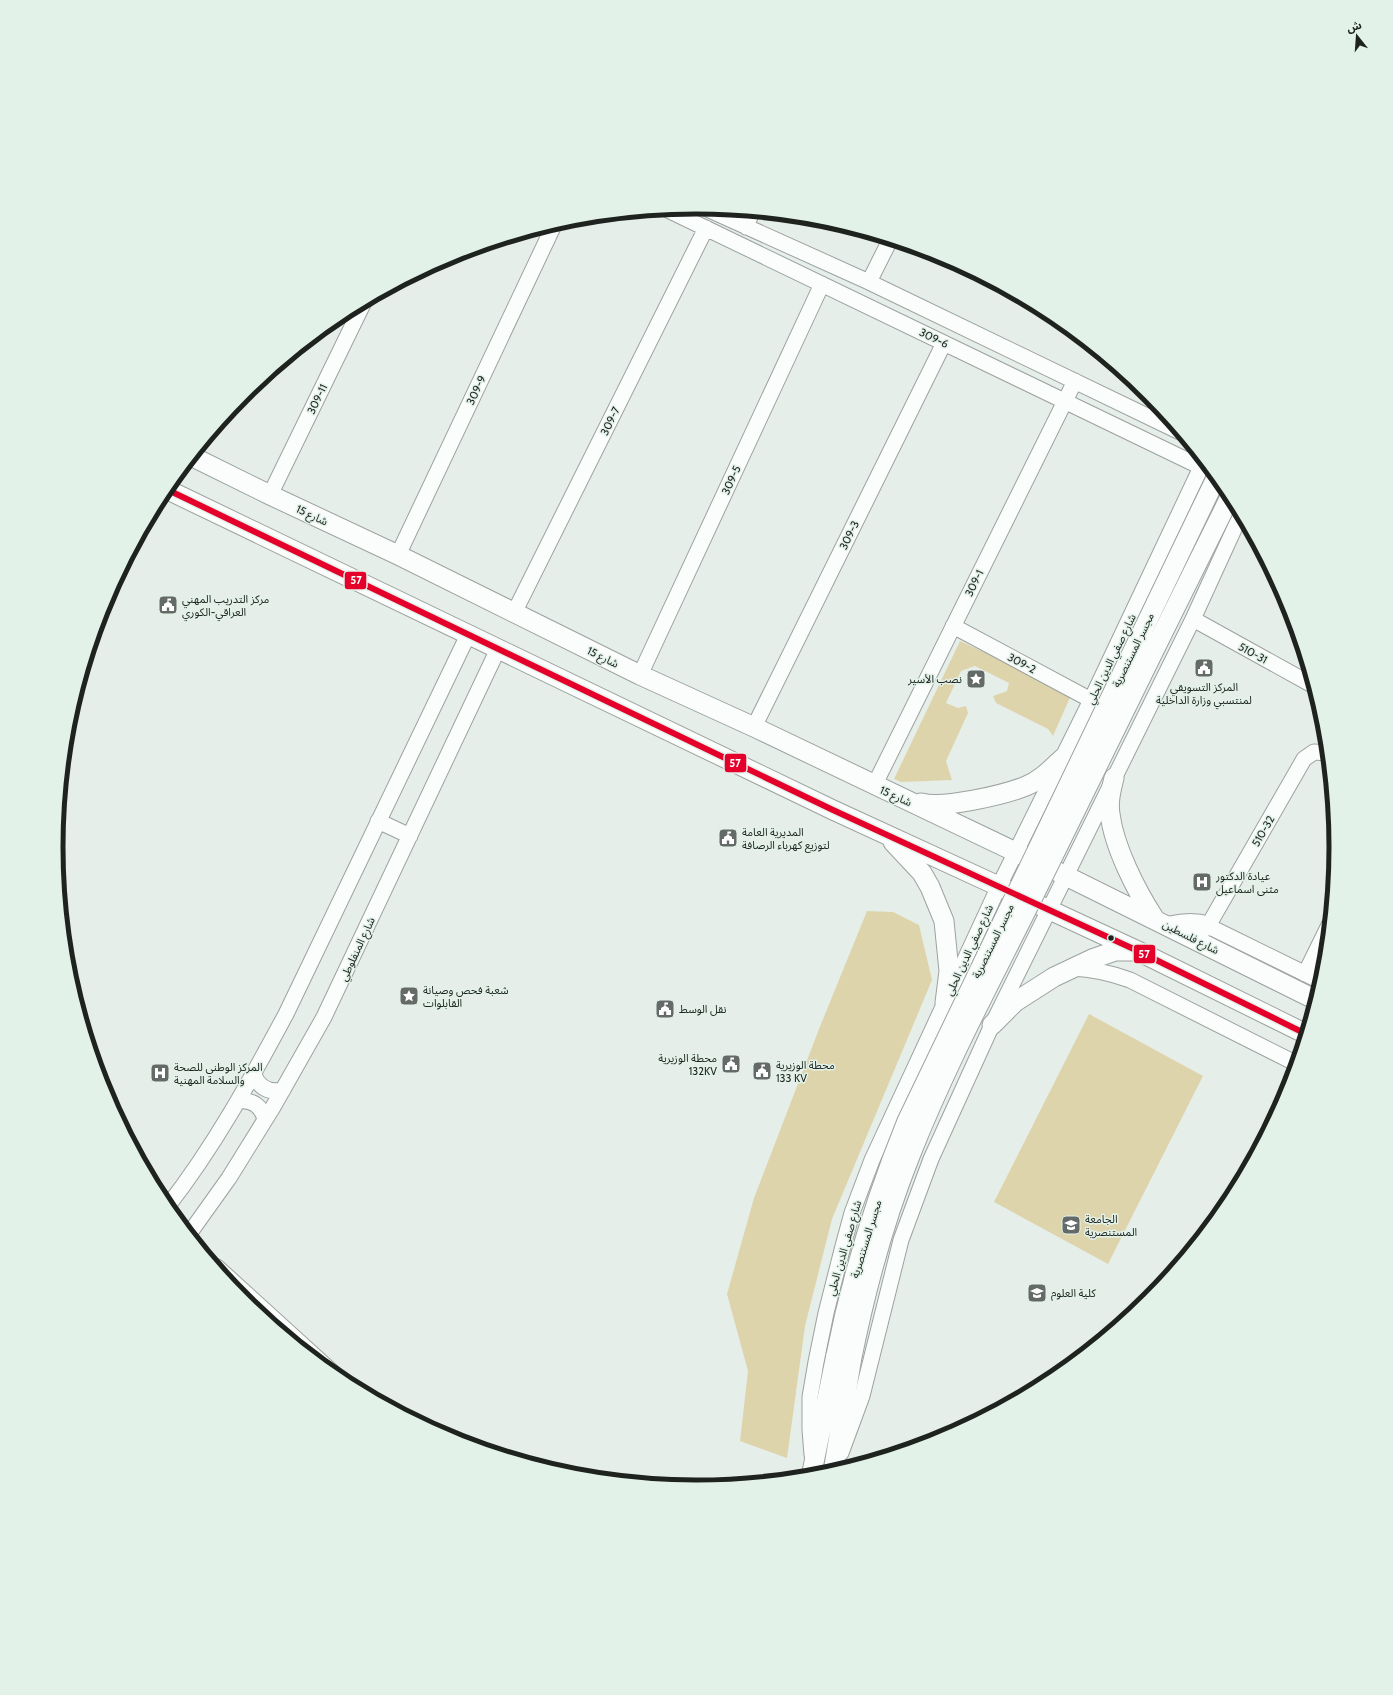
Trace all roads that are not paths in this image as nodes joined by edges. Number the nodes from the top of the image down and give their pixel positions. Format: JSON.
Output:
{"nodes":[{"id":1,"x":677,"y":214,"type":"edge"},
{"id":2,"x":719,"y":215,"type":"edge"},
{"id":3,"x":748,"y":216,"type":"edge"},
{"id":4,"x":740,"y":224,"type":"junction"},
{"id":5,"x":706,"y":228,"type":"junction"},
{"id":6,"x":551,"y":232,"type":"edge"},
{"id":7,"x":726,"y":238,"type":"junction"},
{"id":8,"x":888,"y":244,"type":"edge"},
{"id":9,"x":869,"y":282,"type":"junction"},
{"id":10,"x":822,"y":284,"type":"junction"},
{"id":11,"x":359,"y":312,"type":"edge"},
{"id":12,"x":936,"y":315,"type":"junction"},
{"id":13,"x":926,"y":335,"type":"junction"},
{"id":14,"x":944,"y":343,"type":"junction"},
{"id":15,"x":1075,"y":381,"type":"junction"},
{"id":16,"x":1064,"y":401,"type":"junction"},
{"id":17,"x":1170,"y":427,"type":"edge"},
{"id":18,"x":197,"y":459,"type":"edge"},
{"id":19,"x":1201,"y":465,"type":"edge"},
{"id":20,"x":1205,"y":471,"type":"edge"},
{"id":21,"x":1206,"y":471,"type":"edge"},
{"id":22,"x":173,"y":492,"type":"edge"},
{"id":23,"x":270,"y":495,"type":"junction"},
{"id":24,"x":1227,"y":503,"type":"edge"},
{"id":25,"x":1238,"y":520,"type":"edge"},
{"id":26,"x":398,"y":555,"type":"junction"},
{"id":27,"x":514,"y":613,"type":"junction"},
{"id":28,"x":1193,"y":619,"type":"junction"},
{"id":29,"x":953,"y":626,"type":"junction"},
{"id":30,"x":468,"y":635,"type":"junction"},
{"id":31,"x":498,"y":649,"type":"junction"},
{"id":32,"x":640,"y":675,"type":"junction"},
{"id":33,"x":1308,"y":682,"type":"edge"},
{"id":34,"x":1091,"y":700,"type":"junction"},
{"id":35,"x":754,"y":727,"type":"junction"},
{"id":36,"x":1323,"y":752,"type":"edge"},
{"id":37,"x":1063,"y":758,"type":"junction"},
{"id":38,"x":1114,"y":778,"type":"junction"},
{"id":39,"x":874,"y":786,"type":"junction"},
{"id":40,"x":904,"y":799,"type":"junction"},
{"id":41,"x":378,"y":821,"type":"junction"},
{"id":42,"x":885,"y":834,"type":"junction"},
{"id":43,"x":410,"y":836,"type":"junction"},
{"id":44,"x":1021,"y":855,"type":"junction"},
{"id":45,"x":1060,"y":873,"type":"junction"},
{"id":46,"x":1004,"y":889,"type":"junction"},
{"id":47,"x":1044,"y":907,"type":"junction"},
{"id":48,"x":1162,"y":922,"type":"junction"},
{"id":49,"x":1208,"y":926,"type":"junction"},
{"id":50,"x":1324,"y":935,"type":"edge"},
{"id":51,"x":1138,"y":951,"type":"junction"},
{"id":52,"x":1072,"y":968,"type":"junction"},
{"id":53,"x":1305,"y":974,"type":"junction"},
{"id":54,"x":1316,"y":979,"type":"edge"},
{"id":55,"x":1311,"y":998,"type":"edge"},
{"id":56,"x":945,"y":1003,"type":"junction"},
{"id":57,"x":992,"y":1025,"type":"junction"},
{"id":58,"x":1302,"y":1032,"type":"edge"},
{"id":59,"x":1292,"y":1062,"type":"edge"},
{"id":60,"x":254,"y":1075,"type":"junction"},
{"id":61,"x":283,"y":1090,"type":"junction"},
{"id":62,"x":238,"y":1101,"type":"junction"},
{"id":63,"x":265,"y":1120,"type":"junction"},
{"id":64,"x":896,"y":1131,"type":"dead end"},
{"id":65,"x":881,"y":1138,"type":"junction"},
{"id":66,"x":171,"y":1201,"type":"edge"},
{"id":67,"x":192,"y":1230,"type":"edge"},
{"id":68,"x":844,"y":1356,"type":"junction"},
{"id":69,"x":836,"y":1465,"type":"edge"},
{"id":70,"x":834,"y":1466,"type":"edge"},
{"id":71,"x":812,"y":1469,"type":"edge"}],
"edges":[{"from":1,"to":5,"type":"street","name":"309-6"},
{"from":2,"to":4,"type":"street","name":"309-6"},
{"from":3,"to":4,"type":"street"},
{"from":4,"to":7,"type":"street"},
{"from":4,"to":9,"type":"street","name":"309-6"},
{"from":5,"to":7,"type":"street","name":"309-6"},
{"from":5,"to":27,"type":"street","name":"309-7"},
{"from":6,"to":26,"type":"street","name":"309-9"},
{"from":7,"to":10,"type":"street","name":"309-6"},
{"from":8,"to":9,"type":"street"},
{"from":9,"to":12,"type":"street","name":"309-6"},
{"from":10,"to":13,"type":"street","name":"309-6"},
{"from":10,"to":32,"type":"street","name":"309-5"},
{"from":11,"to":23,"type":"street","name":"309-11"},
{"from":12,"to":13,"type":"street"},
{"from":12,"to":15,"type":"street","name":"309-6"},
{"from":13,"to":14,"type":"street","name":"309-6"},
{"from":14,"to":16,"type":"street","name":"309-6"},
{"from":14,"to":35,"type":"street","name":"309-3"},
{"from":15,"to":16,"type":"street","name":"309-1"},
{"from":15,"to":17,"type":"street","name":"309-6"},
{"from":16,"to":19,"type":"street","name":"309-6"},
{"from":16,"to":29,"type":"street","name":"309-1"},
{"from":18,"to":23,"type":"main road","name":"شارع 15"},
{"from":20,"to":34,"type":"street","name":"شارع صفي الدين الحلي"},
{"from":21,"to":68,"type":"main road","name":"مجسر المستنصرية","bridge":true},
{"from":22,"to":30,"type":"main road"},
{"from":23,"to":26,"type":"main road","name":"شارع 15"},
{"from":24,"to":68,"type":"main road","name":"مجسر المستنصرية","bridge":true},
{"from":25,"to":28,"type":"street"},
{"from":26,"to":27,"type":"main road","name":"شارع 15"},
{"from":27,"to":32,"type":"main road","name":"شارع 15"},
{"from":28,"to":33,"type":"street","name":"510-31"},
{"from":28,"to":38,"type":"street"},
{"from":29,"to":34,"type":"street","name":"309-2"},
{"from":29,"to":39,"type":"street","name":"309-1"},
{"from":30,"to":31,"type":"main road"},
{"from":30,"to":41,"type":"street"},
{"from":31,"to":42,"type":"main road"},
{"from":31,"to":43,"type":"street","name":"شارع المنفلوطي"},
{"from":32,"to":35,"type":"main road","name":"شارع 15"},
{"from":34,"to":37,"type":"street","name":"شارع صفي الدين الحلي"},
{"from":35,"to":39,"type":"main road","name":"شارع 15"},
{"from":36,"to":49,"type":"street","name":"510-32"},
{"from":37,"to":40,"type":"main road"},
{"from":37,"to":44,"type":"street","name":"شارع صفي الدين الحلي"},
{"from":38,"to":45,"type":"street"},
{"from":38,"to":48,"type":"main road"},
{"from":39,"to":40,"type":"main road","name":"شارع 15"},
{"from":40,"to":44,"type":"main road","name":"شارع 15"},
{"from":41,"to":43,"type":"street"},
{"from":41,"to":60,"type":"street"},
{"from":42,"to":46,"type":"main road"},
{"from":42,"to":56,"type":"main road"},
{"from":43,"to":61,"type":"street","name":"شارع المنفلوطي"},
{"from":44,"to":46,"type":"street","name":"شارع صفي الدين الحلي"},
{"from":45,"to":47,"type":"street"},
{"from":45,"to":48,"type":"main road","name":"شارع فلسطين"},
{"from":46,"to":56,"type":"street","name":"شارع صفي الدين الحلي"},
{"from":47,"to":51,"type":"main road"},
{"from":47,"to":57,"type":"street"},
{"from":48,"to":49,"type":"main road"},
{"from":48,"to":55,"type":"main road","name":"شارع فلسطين"},
{"from":49,"to":53,"type":"street"},
{"from":50,"to":53,"type":"street"},
{"from":51,"to":52,"type":"main road"},
{"from":51,"to":58,"type":"main road"},
{"from":52,"to":57,"type":"main road"},
{"from":52,"to":59,"type":"street"},
{"from":53,"to":54,"type":"street"},
{"from":56,"to":65,"type":"street","name":"شارع صفي الدين الحلي"},
{"from":57,"to":69,"type":"street"},
{"from":60,"to":61,"type":"street"},
{"from":60,"to":62,"type":"street"},
{"from":61,"to":63,"type":"street","name":"شارع المنفلوطي"},
{"from":62,"to":63,"type":"street"},
{"from":62,"to":66,"type":"street"},
{"from":63,"to":67,"type":"street","name":"شارع المنفلوطي"},
{"from":64,"to":65,"type":"street"},
{"from":65,"to":71,"type":"street","name":"شارع صفي الدين الحلي"},
{"from":68,"to":70,"type":"main road"},
{"from":68,"to":71,"type":"main road","name":"شارع صفي الدين الحلي"}]}
